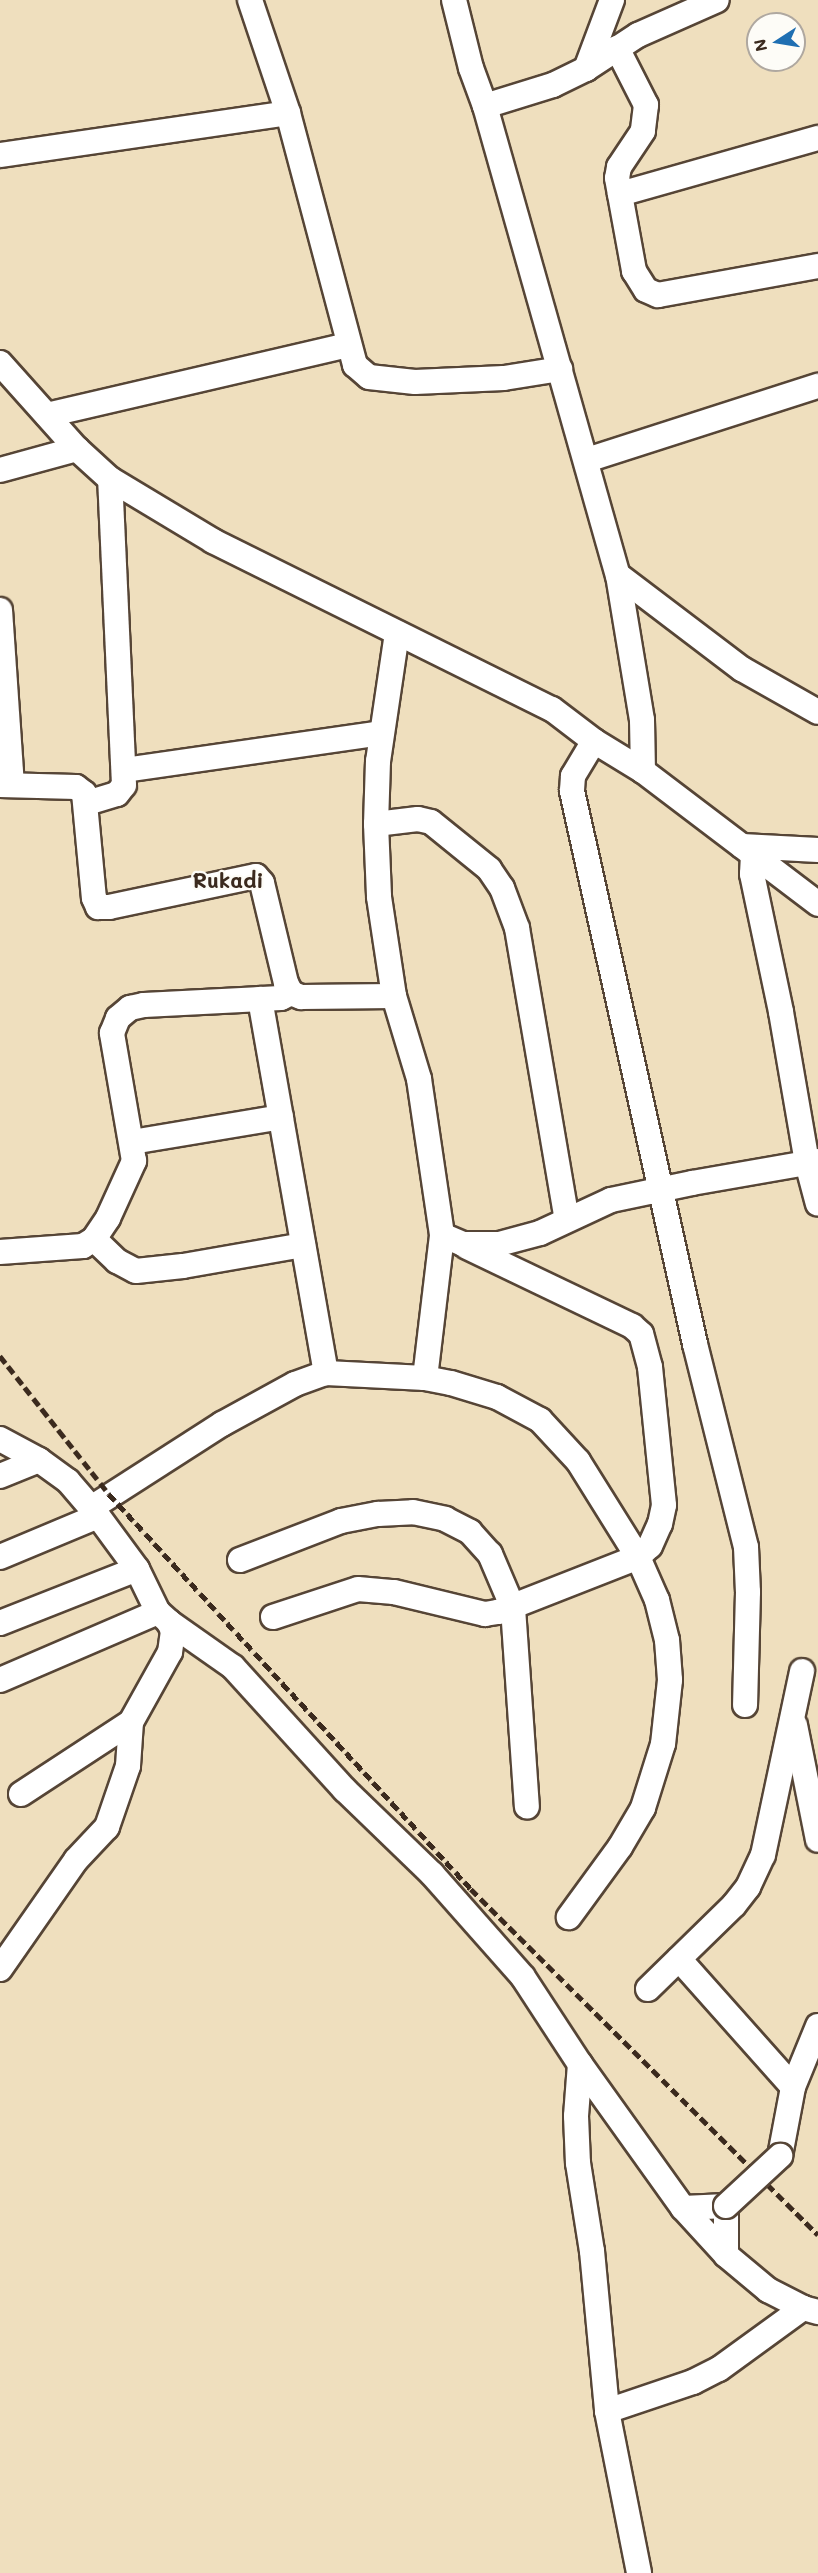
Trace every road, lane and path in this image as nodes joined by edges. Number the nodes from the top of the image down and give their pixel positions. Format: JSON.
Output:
{"nodes":[{"id":1,"x":250,"y":0,"type":"edge"},
{"id":2,"x":454,"y":0,"type":"edge"},
{"id":3,"x":612,"y":0,"type":"edge"},
{"id":4,"x":717,"y":0,"type":"edge"},
{"id":5,"x":617,"y":48,"type":"junction"},
{"id":6,"x":586,"y":69,"type":"junction"},
{"id":7,"x":485,"y":106,"type":"junction"},
{"id":8,"x":288,"y":113,"type":"junction"},
{"id":9,"x":818,"y":138,"type":"edge"},
{"id":10,"x":0,"y":154,"type":"edge"},
{"id":11,"x":620,"y":194,"type":"junction"},
{"id":12,"x":818,"y":266,"type":"edge"},
{"id":13,"x":348,"y":345,"type":"junction"},
{"id":14,"x":0,"y":363,"type":"edge"},
{"id":15,"x":560,"y":369,"type":"junction"},
{"id":16,"x":818,"y":386,"type":"edge"},
{"id":17,"x":47,"y":415,"type":"junction"},
{"id":18,"x":77,"y":449,"type":"junction"},
{"id":19,"x":586,"y":460,"type":"junction"},
{"id":20,"x":0,"y":470,"type":"edge"},
{"id":21,"x":110,"y":479,"type":"junction"},
{"id":22,"x":618,"y":575,"type":"junction"},
{"id":23,"x":0,"y":610,"type":"edge"},
{"id":24,"x":397,"y":633,"type":"junction"},
{"id":25,"x":818,"y":712,"type":"edge"},
{"id":26,"x":381,"y":734,"type":"junction"},
{"id":27,"x":594,"y":741,"type":"junction"},
{"id":28,"x":125,"y":770,"type":"junction"},
{"id":29,"x":643,"y":771,"type":"junction"},
{"id":30,"x":6,"y":785,"type":"edge"},
{"id":31,"x":87,"y":803,"type":"junction"},
{"id":32,"x":376,"y":824,"type":"junction"},
{"id":33,"x":747,"y":850,"type":"junction"},
{"id":34,"x":818,"y":850,"type":"edge"},
{"id":35,"x":818,"y":904,"type":"edge"},
{"id":36,"x":291,"y":993,"type":"junction"},
{"id":37,"x":394,"y":996,"type":"junction"},
{"id":38,"x":260,"y":999,"type":"junction"},
{"id":39,"x":280,"y":1117,"type":"junction"},
{"id":40,"x":132,"y":1142,"type":"junction"},
{"id":41,"x":812,"y":1162,"type":"edge"},
{"id":42,"x":661,"y":1188,"type":"junction"},
{"id":43,"x":818,"y":1204,"type":"edge"},
{"id":44,"x":567,"y":1219,"type":"junction"},
{"id":45,"x":94,"y":1239,"type":"junction"},
{"id":46,"x":452,"y":1240,"type":"junction"},
{"id":47,"x":303,"y":1245,"type":"junction"},
{"id":48,"x":0,"y":1252,"type":"edge"},
{"id":49,"x":326,"y":1373,"type":"junction"},
{"id":50,"x":425,"y":1378,"type":"junction"},
{"id":51,"x":0,"y":1439,"type":"edge"},
{"id":52,"x":39,"y":1460,"type":"junction"},
{"id":53,"x":0,"y":1476,"type":"edge"},
{"id":54,"x":95,"y":1512,"type":"junction"},
{"id":55,"x":0,"y":1557,"type":"edge"},
{"id":56,"x":638,"y":1557,"type":"junction"},
{"id":57,"x":240,"y":1560,"type":"dead end"},
{"id":58,"x":137,"y":1569,"type":"junction"},
{"id":59,"x":513,"y":1608,"type":"junction"},
{"id":60,"x":164,"y":1617,"type":"junction"},
{"id":61,"x":273,"y":1617,"type":"dead end"},
{"id":62,"x":0,"y":1623,"type":"edge"},
{"id":63,"x":802,"y":1671,"type":"dead end"},
{"id":64,"x":0,"y":1680,"type":"edge"},
{"id":65,"x":745,"y":1705,"type":"dead end"},
{"id":66,"x":793,"y":1714,"type":"junction"},
{"id":67,"x":131,"y":1722,"type":"junction"},
{"id":68,"x":21,"y":1794,"type":"dead end"},
{"id":69,"x":527,"y":1808,"type":"dead end"},
{"id":70,"x":818,"y":1840,"type":"edge"},
{"id":71,"x":569,"y":1917,"type":"dead end"},
{"id":72,"x":679,"y":1959,"type":"junction"},
{"id":73,"x":0,"y":1969,"type":"edge"},
{"id":74,"x":648,"y":1989,"type":"dead end"},
{"id":75,"x":818,"y":2026,"type":"edge"},
{"id":76,"x":580,"y":2064,"type":"junction"},
{"id":77,"x":793,"y":2087,"type":"junction"},
{"id":78,"x":726,"y":2206,"type":"junction"},
{"id":79,"x":683,"y":2208,"type":"junction"},
{"id":80,"x":726,"y":2255,"type":"junction"},
{"id":81,"x":810,"y":2310,"type":"edge"},
{"id":82,"x":607,"y":2411,"type":"junction"},
{"id":83,"x":639,"y":2573,"type":"edge"}],
"edges":[{"from":1,"to":8,"type":"street"},
{"from":2,"to":7,"type":"street"},
{"from":3,"to":6,"type":"street"},
{"from":4,"to":5,"type":"street"},
{"from":5,"to":6,"type":"street"},
{"from":5,"to":11,"type":"street"},
{"from":6,"to":7,"type":"street"},
{"from":7,"to":15,"type":"street"},
{"from":8,"to":10,"type":"street"},
{"from":8,"to":13,"type":"street"},
{"from":9,"to":11,"type":"street"},
{"from":11,"to":12,"type":"street"},
{"from":13,"to":15,"type":"street"},
{"from":13,"to":17,"type":"street"},
{"from":14,"to":17,"type":"street"},
{"from":15,"to":19,"type":"street"},
{"from":16,"to":19,"type":"street"},
{"from":17,"to":18,"type":"street"},
{"from":18,"to":20,"type":"street"},
{"from":18,"to":21,"type":"street"},
{"from":19,"to":22,"type":"street"},
{"from":21,"to":24,"type":"street"},
{"from":21,"to":28,"type":"street"},
{"from":22,"to":25,"type":"street"},
{"from":22,"to":29,"type":"street"},
{"from":23,"to":30,"type":"street"},
{"from":24,"to":26,"type":"street"},
{"from":24,"to":27,"type":"street"},
{"from":26,"to":28,"type":"street"},
{"from":26,"to":32,"type":"street"},
{"from":27,"to":29,"type":"street"},
{"from":27,"to":42,"type":"street"},
{"from":28,"to":31,"type":"street"},
{"from":29,"to":33,"type":"street"},
{"from":30,"to":31,"type":"street"},
{"from":31,"to":36,"type":"street"},
{"from":32,"to":37,"type":"street"},
{"from":32,"to":44,"type":"street"},
{"from":33,"to":34,"type":"street"},
{"from":33,"to":35,"type":"street"},
{"from":33,"to":41,"type":"street"},
{"from":36,"to":37,"type":"street"},
{"from":36,"to":38,"type":"street"},
{"from":37,"to":46,"type":"street"},
{"from":38,"to":39,"type":"street"},
{"from":38,"to":40,"type":"street"},
{"from":39,"to":40,"type":"street"},
{"from":39,"to":47,"type":"street"},
{"from":40,"to":45,"type":"street"},
{"from":41,"to":42,"type":"street"},
{"from":41,"to":43,"type":"street"},
{"from":42,"to":44,"type":"street"},
{"from":42,"to":65,"type":"street"},
{"from":44,"to":46,"type":"street"},
{"from":45,"to":47,"type":"street"},
{"from":45,"to":48,"type":"street"},
{"from":46,"to":50,"type":"street"},
{"from":46,"to":56,"type":"street"},
{"from":47,"to":49,"type":"street"},
{"from":49,"to":50,"type":"street"},
{"from":49,"to":54,"type":"street"},
{"from":50,"to":56,"type":"street"},
{"from":51,"to":52,"type":"street"},
{"from":52,"to":53,"type":"street"},
{"from":52,"to":54,"type":"street"},
{"from":54,"to":55,"type":"street"},
{"from":54,"to":58,"type":"street"},
{"from":56,"to":59,"type":"street"},
{"from":56,"to":71,"type":"street"},
{"from":57,"to":59,"type":"street"},
{"from":58,"to":60,"type":"street"},
{"from":58,"to":62,"type":"street"},
{"from":59,"to":61,"type":"street"},
{"from":59,"to":69,"type":"street"},
{"from":60,"to":64,"type":"street"},
{"from":60,"to":67,"type":"street"},
{"from":60,"to":76,"type":"street"},
{"from":63,"to":66,"type":"street"},
{"from":66,"to":70,"type":"street"},
{"from":66,"to":72,"type":"street"},
{"from":67,"to":68,"type":"street"},
{"from":67,"to":73,"type":"street"},
{"from":72,"to":74,"type":"street"},
{"from":72,"to":77,"type":"street"},
{"from":75,"to":77,"type":"street"},
{"from":76,"to":79,"type":"street"},
{"from":76,"to":82,"type":"street"},
{"from":77,"to":78,"type":"street","bridge":true},
{"from":78,"to":79,"type":"street"},
{"from":78,"to":80,"type":"street"},
{"from":79,"to":80,"type":"street"},
{"from":80,"to":81,"type":"street"},
{"from":81,"to":82,"type":"street"},
{"from":82,"to":83,"type":"street"}]}
